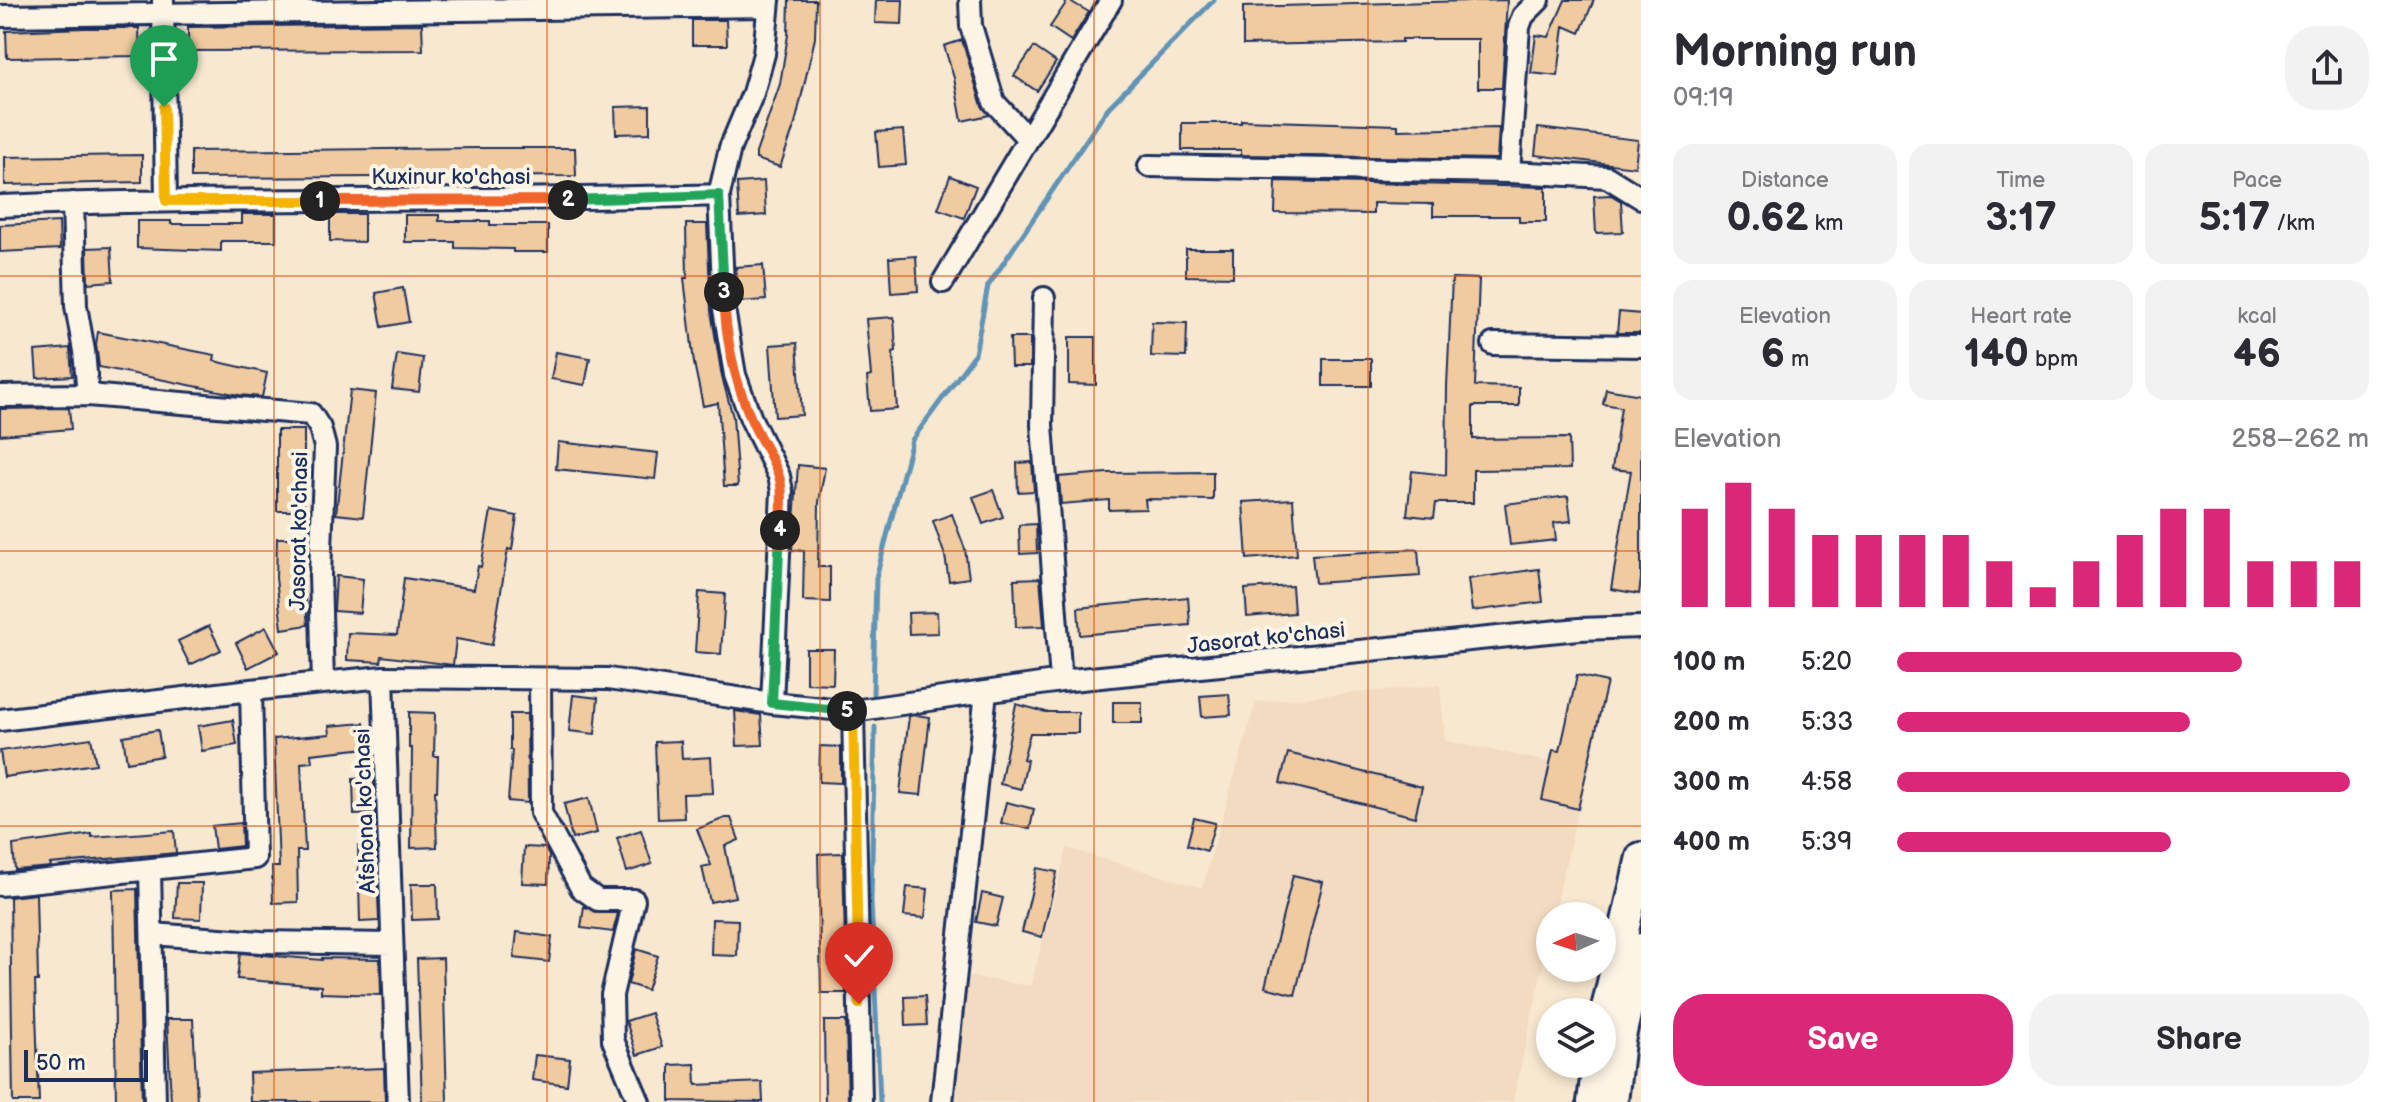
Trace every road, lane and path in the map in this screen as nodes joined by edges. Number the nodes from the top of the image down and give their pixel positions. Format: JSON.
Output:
{"nodes":[{"id":1,"x":970,"y":0,"type":"edge"},
{"id":2,"x":1111,"y":0,"type":"edge"},
{"id":3,"x":1535,"y":1,"type":"edge"},
{"id":4,"x":768,"y":3,"type":"edge"},
{"id":5,"x":163,"y":6,"type":"edge"},
{"id":6,"x":0,"y":16,"type":"edge"},
{"id":7,"x":1028,"y":139,"type":"junction"},
{"id":8,"x":1149,"y":166,"type":"dead end"},
{"id":9,"x":1509,"y":172,"type":"junction"},
{"id":10,"x":719,"y":195,"type":"junction"},
{"id":11,"x":1641,"y":198,"type":"edge"},
{"id":12,"x":166,"y":201,"type":"junction"},
{"id":13,"x":73,"y":203,"type":"junction"},
{"id":14,"x":0,"y":206,"type":"edge"},
{"id":15,"x":943,"y":282,"type":"dead end"},
{"id":16,"x":1044,"y":298,"type":"dead end"},
{"id":17,"x":1493,"y":344,"type":"dead end"},
{"id":18,"x":1641,"y":346,"type":"edge"},
{"id":19,"x":88,"y":395,"type":"junction"},
{"id":20,"x":0,"y":396,"type":"edge"},
{"id":21,"x":1641,"y":627,"type":"edge"},
{"id":22,"x":383,"y":677,"type":"junction"},
{"id":23,"x":540,"y":679,"type":"junction"},
{"id":24,"x":1061,"y":681,"type":"junction"},
{"id":25,"x":323,"y":683,"type":"junction"},
{"id":26,"x":251,"y":690,"type":"junction"},
{"id":27,"x":986,"y":692,"type":"junction"},
{"id":28,"x":772,"y":703,"type":"junction"},
{"id":29,"x":853,"y":711,"type":"junction"},
{"id":30,"x":0,"y":720,"type":"edge"},
{"id":31,"x":1641,"y":857,"type":"edge"},
{"id":32,"x":150,"y":869,"type":"junction"},
{"id":33,"x":0,"y":885,"type":"edge"},
{"id":34,"x":152,"y":934,"type":"junction"},
{"id":35,"x":392,"y":944,"type":"junction"},
{"id":36,"x":1641,"y":948,"type":"edge"},
{"id":37,"x":1608,"y":998,"type":"edge"},
{"id":38,"x":1595,"y":1078,"type":"edge"},
{"id":39,"x":155,"y":1102,"type":"edge"},
{"id":40,"x":398,"y":1102,"type":"edge"},
{"id":41,"x":639,"y":1102,"type":"edge"},
{"id":42,"x":861,"y":1102,"type":"edge"},
{"id":43,"x":942,"y":1102,"type":"edge"},
{"id":44,"x":1592,"y":1102,"type":"edge"},
{"id":45,"x":1613,"y":1102,"type":"edge"}],
"edges":[{"from":1,"to":7,"type":"street"},
{"from":2,"to":7,"type":"street"},
{"from":3,"to":9,"type":"street"},
{"from":4,"to":5,"type":"street"},
{"from":4,"to":10,"type":"street"},
{"from":5,"to":6,"type":"street"},
{"from":5,"to":12,"type":"street"},
{"from":7,"to":15,"type":"street"},
{"from":8,"to":9,"type":"street"},
{"from":9,"to":11,"type":"street"},
{"from":10,"to":12,"type":"street","name":"Kuxinur ko'chasi"},
{"from":10,"to":28,"type":"street"},
{"from":12,"to":13,"type":"street","name":"Kuxinur ko'chasi"},
{"from":13,"to":14,"type":"street","name":"Kuxinur ko'chasi"},
{"from":13,"to":19,"type":"street"},
{"from":16,"to":24,"type":"street"},
{"from":17,"to":18,"type":"street"},
{"from":19,"to":20,"type":"street","name":"Jasorat ko'chasi"},
{"from":19,"to":25,"type":"street","name":"Jasorat ko'chasi"},
{"from":21,"to":24,"type":"street","name":"Jasorat ko'chasi"},
{"from":22,"to":23,"type":"street","name":"Jasorat ko'chasi"},
{"from":22,"to":25,"type":"street","name":"Jasorat ko'chasi"},
{"from":22,"to":35,"type":"street","name":"Afshona ko'chasi"},
{"from":23,"to":28,"type":"street","name":"Jasorat ko'chasi"},
{"from":23,"to":41,"type":"street"},
{"from":24,"to":27,"type":"street","name":"Jasorat ko'chasi"},
{"from":25,"to":26,"type":"street","name":"Jasorat ko'chasi"},
{"from":26,"to":30,"type":"street","name":"Jasorat ko'chasi"},
{"from":26,"to":32,"type":"street"},
{"from":27,"to":29,"type":"street","name":"Jasorat ko'chasi"},
{"from":27,"to":43,"type":"street"},
{"from":28,"to":29,"type":"street","name":"Jasorat ko'chasi"},
{"from":29,"to":42,"type":"street"},
{"from":31,"to":37,"type":"highway"},
{"from":32,"to":33,"type":"street"},
{"from":32,"to":34,"type":"street"},
{"from":34,"to":35,"type":"street"},
{"from":34,"to":39,"type":"street"},
{"from":35,"to":40,"type":"street","name":"Afshona ko'chasi"},
{"from":36,"to":45,"type":"highway"},
{"from":38,"to":44,"type":"highway"}]}
